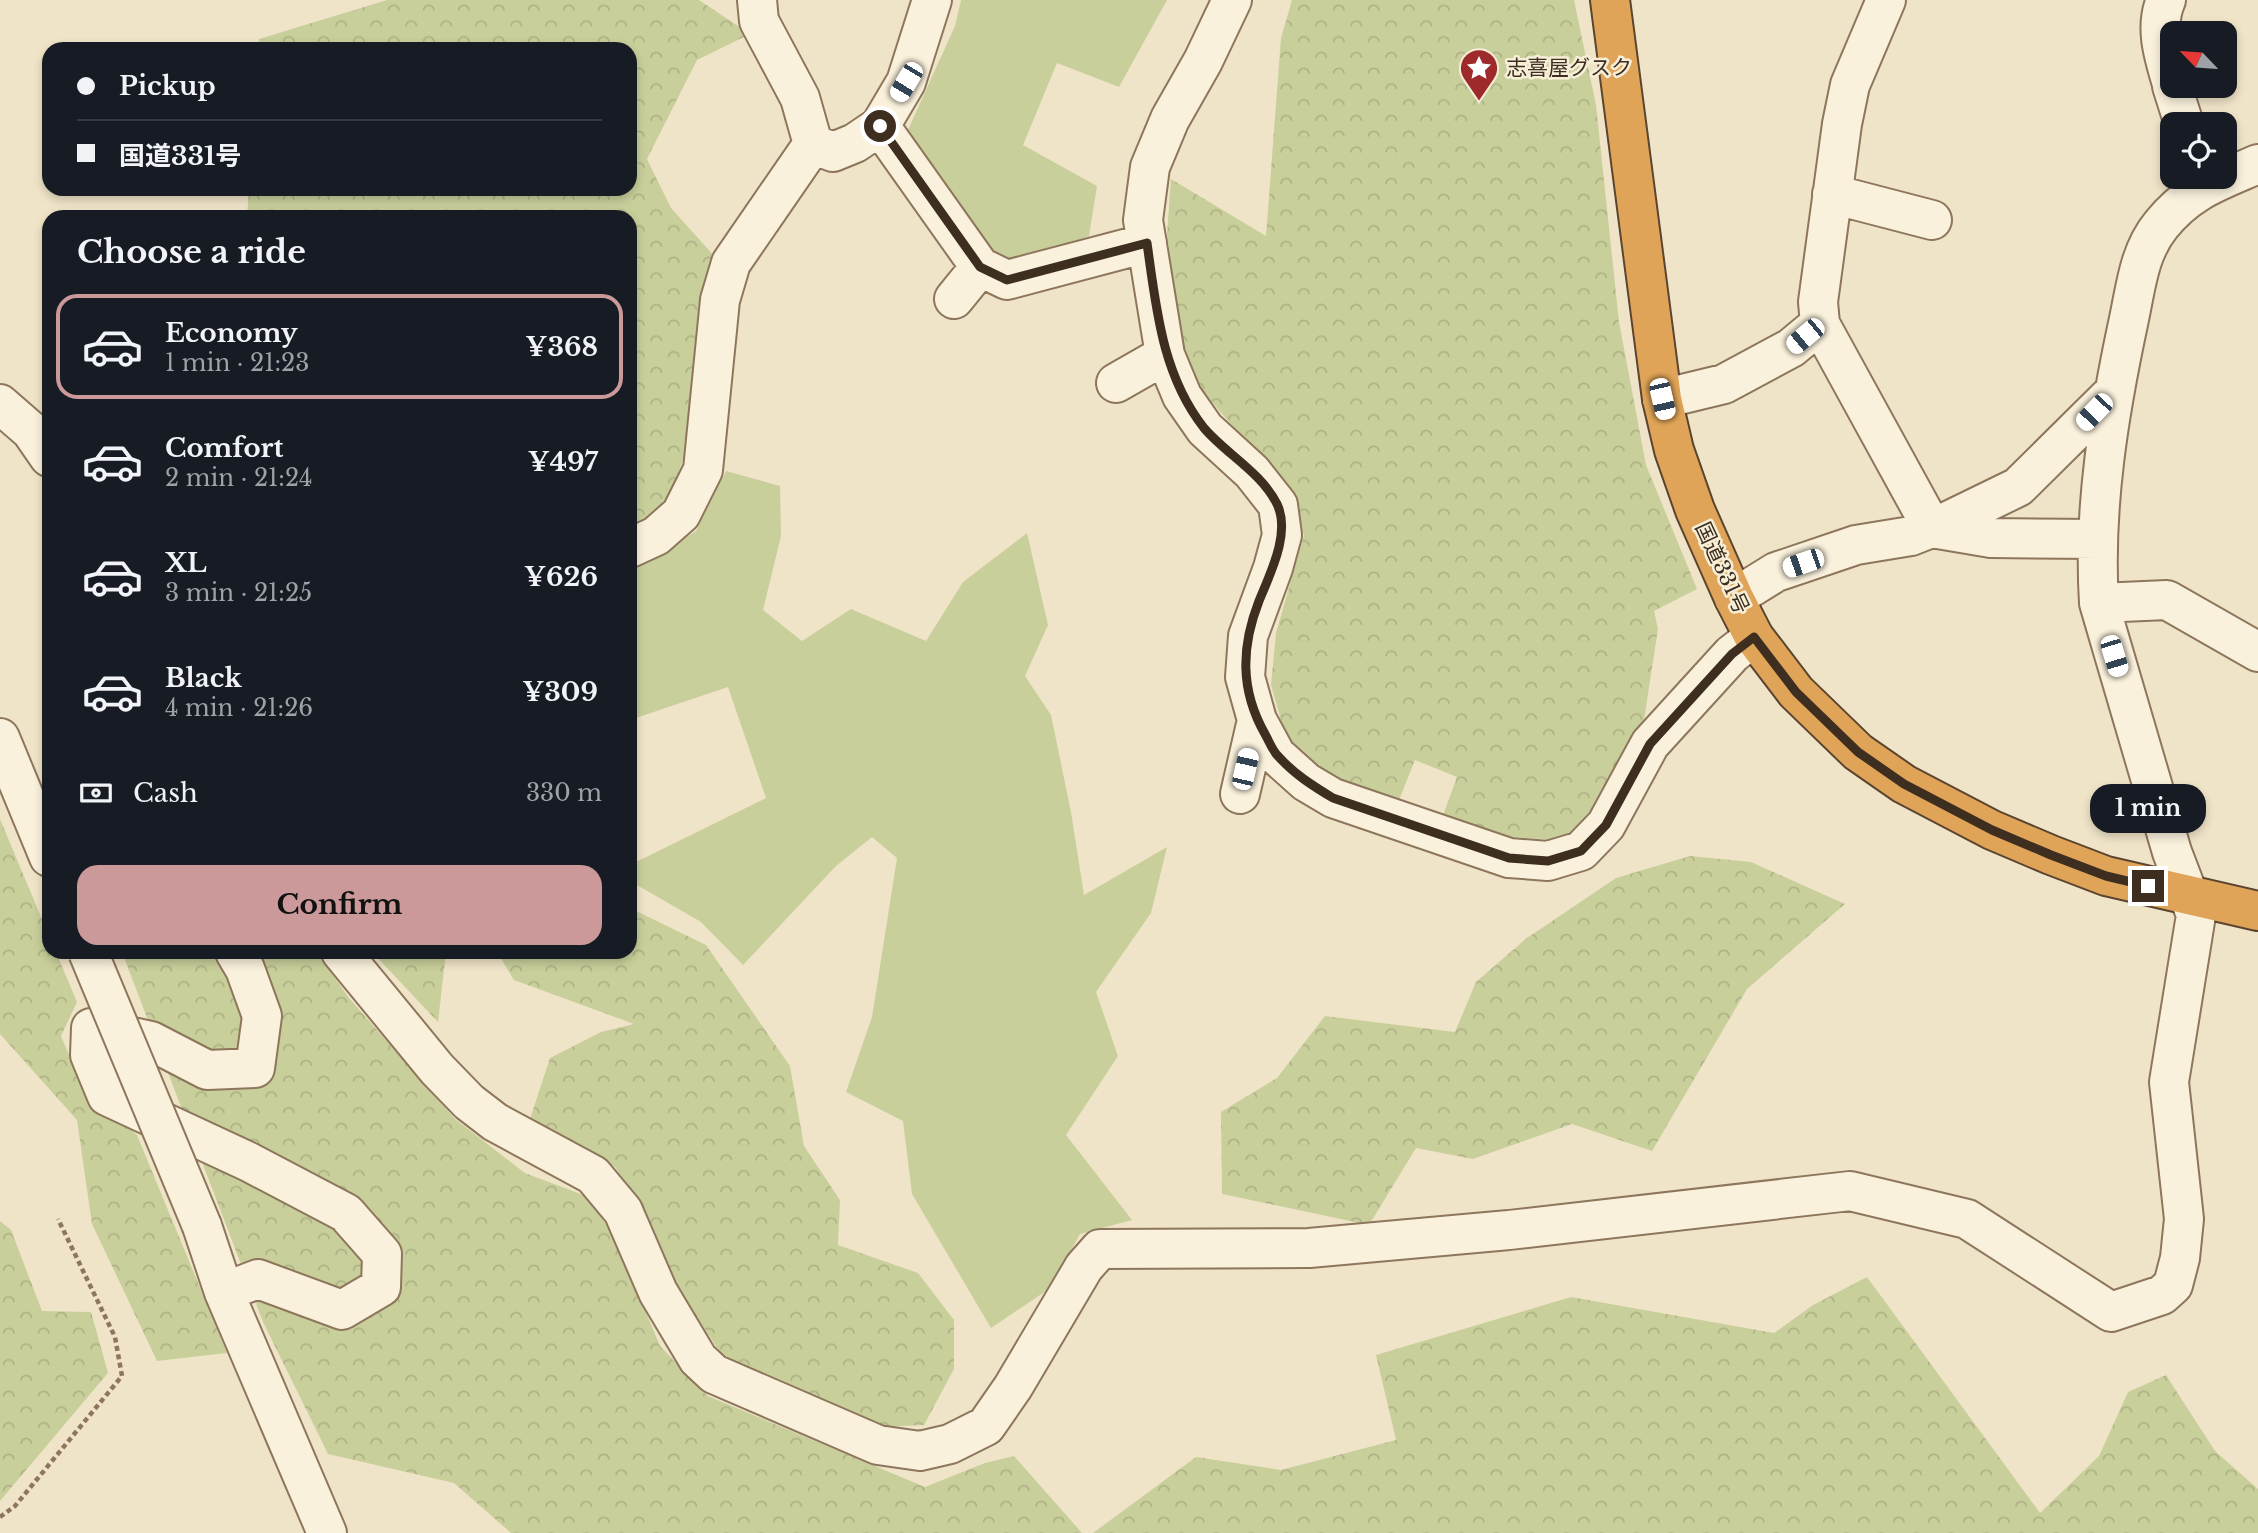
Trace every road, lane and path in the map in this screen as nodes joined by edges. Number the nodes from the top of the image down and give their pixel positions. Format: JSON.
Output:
{"nodes":[{"id":1,"x":757,"y":0,"type":"edge"},
{"id":2,"x":932,"y":0,"type":"edge"},
{"id":3,"x":1232,"y":0,"type":"edge"},
{"id":4,"x":1610,"y":0,"type":"edge"},
{"id":5,"x":1886,"y":0,"type":"edge"},
{"id":6,"x":2166,"y":0,"type":"edge"},
{"id":7,"x":2161,"y":21,"type":"edge"},
{"id":8,"x":880,"y":126,"type":"junction"},
{"id":9,"x":813,"y":144,"type":"junction"},
{"id":10,"x":2258,"y":164,"type":"edge"},
{"id":11,"x":2237,"y":171,"type":"edge"},
{"id":12,"x":2195,"y":189,"type":"edge"},
{"id":13,"x":1832,"y":194,"type":"junction"},
{"id":14,"x":1932,"y":220,"type":"dead end"},
{"id":15,"x":1147,"y":243,"type":"junction"},
{"id":16,"x":980,"y":267,"type":"junction"},
{"id":17,"x":954,"y":299,"type":"dead end"},
{"id":18,"x":1820,"y":324,"type":"junction"},
{"id":19,"x":1165,"y":355,"type":"junction"},
{"id":20,"x":1116,"y":383,"type":"dead end"},
{"id":21,"x":2112,"y":394,"type":"junction"},
{"id":22,"x":1662,"y":399,"type":"junction"},
{"id":23,"x":0,"y":404,"type":"edge"},
{"id":24,"x":42,"y":447,"type":"edge"},
{"id":25,"x":1932,"y":528,"type":"junction"},
{"id":26,"x":2098,"y":539,"type":"junction"},
{"id":27,"x":637,"y":545,"type":"edge"},
{"id":28,"x":1734,"y":598,"type":"junction"},
{"id":29,"x":2099,"y":603,"type":"junction"},
{"id":30,"x":1754,"y":637,"type":"junction"},
{"id":31,"x":2258,"y":652,"type":"edge"},
{"id":32,"x":1257,"y":720,"type":"junction"},
{"id":33,"x":0,"y":738,"type":"edge"},
{"id":34,"x":1240,"y":794,"type":"dead end"},
{"id":35,"x":42,"y":840,"type":"edge"},
{"id":36,"x":2190,"y":895,"type":"junction"},
{"id":37,"x":2258,"y":911,"type":"edge"},
{"id":38,"x":91,"y":959,"type":"edge"},
{"id":39,"x":239,"y":959,"type":"edge"},
{"id":40,"x":347,"y":959,"type":"edge"},
{"id":41,"x":58,"y":1219,"type":"dead end"},
{"id":42,"x":224,"y":1292,"type":"junction"},
{"id":43,"x":0,"y":1517,"type":"edge"},
{"id":44,"x":327,"y":1533,"type":"edge"}],
"edges":[{"from":1,"to":9,"type":"street"},
{"from":2,"to":8,"type":"street"},
{"from":3,"to":15,"type":"street"},
{"from":4,"to":22,"type":"highway","name":"国道331号"},
{"from":5,"to":13,"type":"street"},
{"from":6,"to":7,"type":"street"},
{"from":8,"to":9,"type":"street"},
{"from":8,"to":16,"type":"street"},
{"from":9,"to":27,"type":"street"},
{"from":10,"to":11,"type":"street"},
{"from":12,"to":21,"type":"street"},
{"from":13,"to":14,"type":"street"},
{"from":13,"to":18,"type":"street"},
{"from":15,"to":16,"type":"street"},
{"from":15,"to":19,"type":"street"},
{"from":16,"to":17,"type":"street"},
{"from":18,"to":22,"type":"street"},
{"from":18,"to":25,"type":"street"},
{"from":19,"to":20,"type":"street"},
{"from":19,"to":32,"type":"street"},
{"from":21,"to":25,"type":"street"},
{"from":21,"to":26,"type":"street"},
{"from":22,"to":28,"type":"highway","name":"国道331号"},
{"from":23,"to":24,"type":"street"},
{"from":25,"to":26,"type":"street"},
{"from":25,"to":28,"type":"street"},
{"from":26,"to":29,"type":"street"},
{"from":28,"to":30,"type":"highway","name":"国道331号"},
{"from":29,"to":31,"type":"street"},
{"from":29,"to":36,"type":"street"},
{"from":30,"to":32,"type":"street"},
{"from":30,"to":36,"type":"highway","name":"国道331号"},
{"from":32,"to":34,"type":"street"},
{"from":33,"to":35,"type":"street"},
{"from":36,"to":37,"type":"highway","name":"国道331号"},
{"from":36,"to":40,"type":"street"},
{"from":38,"to":42,"type":"street","bridge":true},
{"from":39,"to":42,"type":"street"},
{"from":41,"to":43,"type":"path"},
{"from":42,"to":44,"type":"street"}]}
